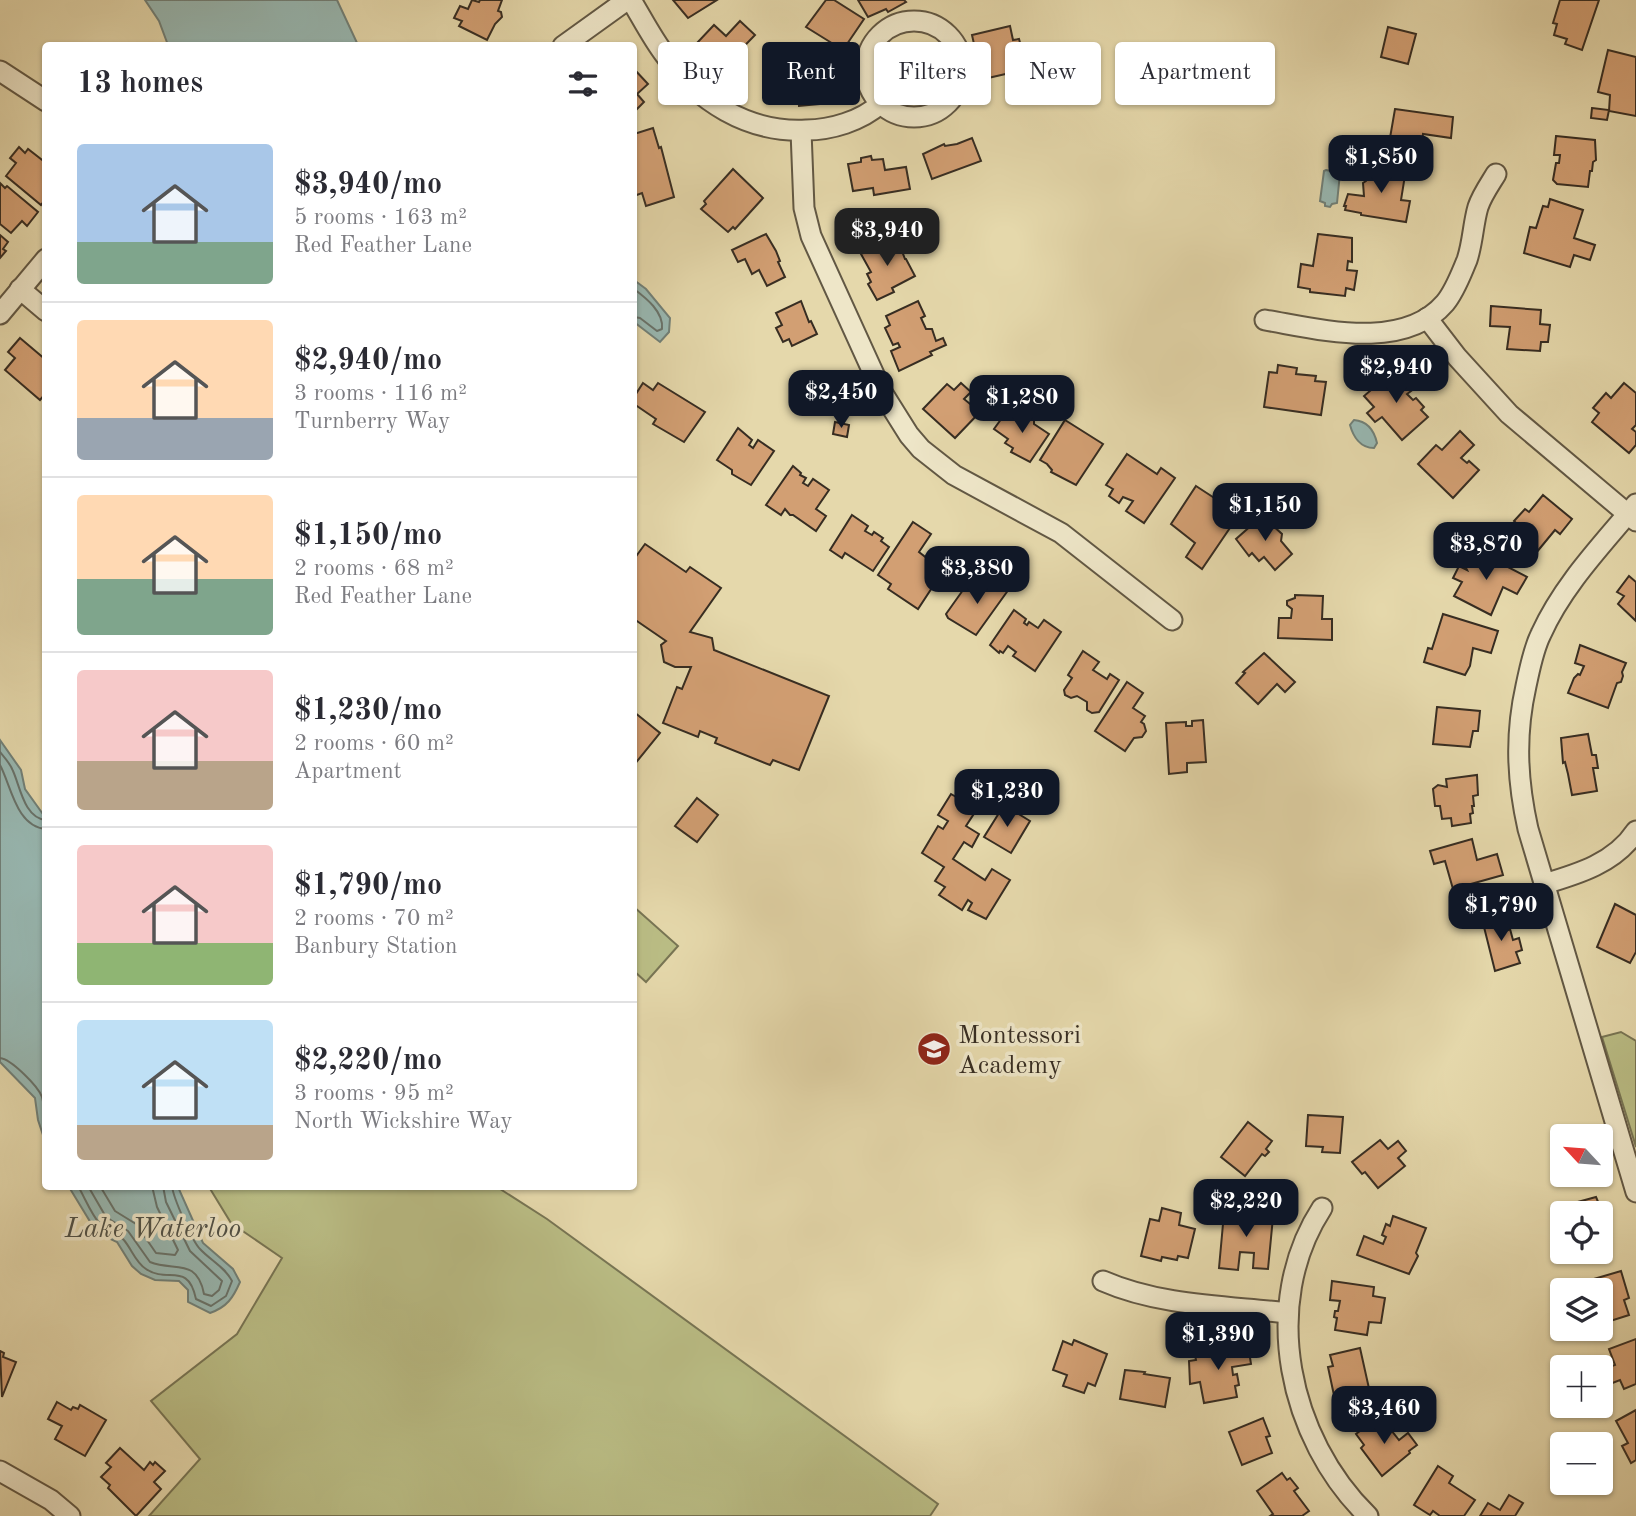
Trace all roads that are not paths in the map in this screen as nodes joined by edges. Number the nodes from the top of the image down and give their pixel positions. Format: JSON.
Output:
{"nodes":[{"id":1,"x":629,"y":0,"type":"edge"},
{"id":2,"x":569,"y":42,"type":"edge"},
{"id":3,"x":0,"y":71,"type":"edge"},
{"id":4,"x":42,"y":99,"type":"edge"},
{"id":5,"x":880,"y":104,"type":"joint"},
{"id":6,"x":878,"y":105,"type":"edge"},
{"id":7,"x":801,"y":131,"type":"junction"},
{"id":8,"x":1496,"y":174,"type":"dead end"},
{"id":9,"x":42,"y":264,"type":"edge"},
{"id":10,"x":20,"y":289,"type":"junction"},
{"id":11,"x":42,"y":308,"type":"edge"},
{"id":12,"x":0,"y":314,"type":"edge"},
{"id":13,"x":1427,"y":317,"type":"junction"},
{"id":14,"x":1265,"y":320,"type":"dead end"},
{"id":15,"x":1633,"y":513,"type":"edge"},
{"id":16,"x":1172,"y":620,"type":"dead end"},
{"id":17,"x":1636,"y":831,"type":"edge"},
{"id":18,"x":1544,"y":884,"type":"junction"},
{"id":19,"x":1636,"y":1192,"type":"edge"},
{"id":20,"x":1322,"y":1208,"type":"dead end"},
{"id":21,"x":1103,"y":1281,"type":"dead end"},
{"id":22,"x":1289,"y":1312,"type":"junction"},
{"id":23,"x":0,"y":1471,"type":"edge"},
{"id":24,"x":70,"y":1516,"type":"edge"},
{"id":25,"x":1368,"y":1516,"type":"edge"}],
"edges":[{"from":1,"to":2,"type":"street"},
{"from":1,"to":7,"type":"street"},
{"from":3,"to":4,"type":"street"},
{"from":5,"to":5,"type":"street"},
{"from":6,"to":7,"type":"street"},
{"from":7,"to":16,"type":"street"},
{"from":8,"to":13,"type":"street"},
{"from":9,"to":10,"type":"street"},
{"from":10,"to":11,"type":"street"},
{"from":10,"to":12,"type":"street"},
{"from":13,"to":14,"type":"street"},
{"from":13,"to":15,"type":"street"},
{"from":15,"to":18,"type":"street"},
{"from":17,"to":18,"type":"street"},
{"from":18,"to":19,"type":"street"},
{"from":20,"to":22,"type":"street"},
{"from":21,"to":22,"type":"street"},
{"from":22,"to":25,"type":"street"},
{"from":23,"to":24,"type":"street"}]}
